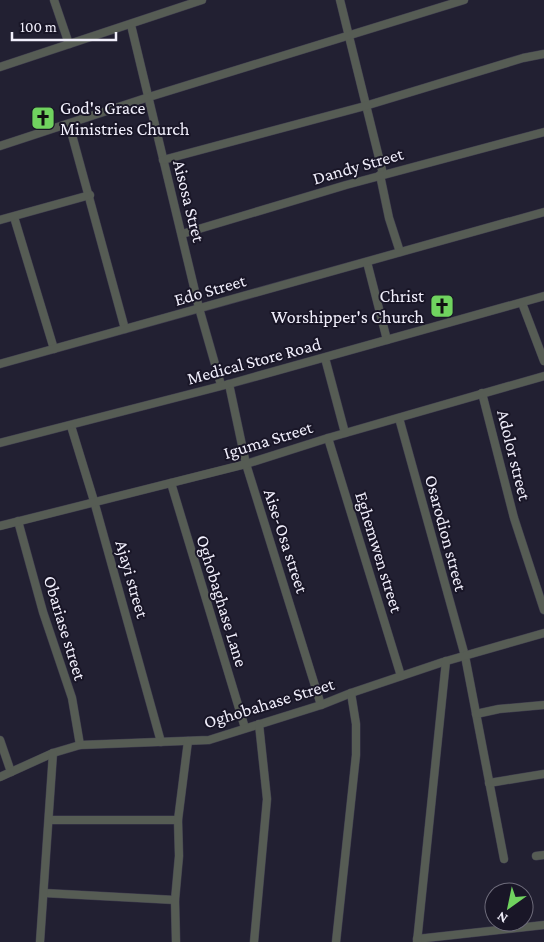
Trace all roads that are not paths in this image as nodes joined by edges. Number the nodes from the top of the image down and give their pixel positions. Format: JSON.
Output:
{"nodes":[{"id":1,"x":54,"y":0,"type":"edge"},
{"id":2,"x":202,"y":0,"type":"edge"},
{"id":3,"x":340,"y":0,"type":"edge"},
{"id":4,"x":464,"y":0,"type":"edge"},
{"id":5,"x":131,"y":25,"type":"junction"},
{"id":6,"x":348,"y":36,"type":"junction"},
{"id":7,"x":69,"y":44,"type":"junction"},
{"id":8,"x":544,"y":54,"type":"edge"},
{"id":9,"x":0,"y":68,"type":"edge"},
{"id":10,"x":148,"y":97,"type":"junction"},
{"id":11,"x":365,"y":106,"type":"junction"},
{"id":12,"x":69,"y":124,"type":"junction"},
{"id":13,"x":544,"y":132,"type":"edge"},
{"id":14,"x":0,"y":146,"type":"edge"},
{"id":15,"x":164,"y":160,"type":"junction"},
{"id":16,"x":382,"y":175,"type":"junction"},
{"id":17,"x":90,"y":195,"type":"junction"},
{"id":18,"x":544,"y":213,"type":"edge"},
{"id":19,"x":14,"y":217,"type":"junction"},
{"id":20,"x":0,"y":220,"type":"edge"},
{"id":21,"x":182,"y":234,"type":"junction"},
{"id":22,"x":400,"y":252,"type":"junction"},
{"id":23,"x":367,"y":262,"type":"junction"},
{"id":24,"x":544,"y":296,"type":"edge"},
{"id":25,"x":522,"y":303,"type":"junction"},
{"id":26,"x":199,"y":308,"type":"junction"},
{"id":27,"x":125,"y":329,"type":"junction"},
{"id":28,"x":386,"y":340,"type":"junction"},
{"id":29,"x":54,"y":349,"type":"junction"},
{"id":30,"x":325,"y":358,"type":"junction"},
{"id":31,"x":544,"y":361,"type":"edge"},
{"id":32,"x":0,"y":364,"type":"edge"},
{"id":33,"x":544,"y":376,"type":"edge"},
{"id":34,"x":225,"y":384,"type":"junction"},
{"id":35,"x":482,"y":393,"type":"junction"},
{"id":36,"x":399,"y":418,"type":"junction"},
{"id":37,"x":70,"y":426,"type":"junction"},
{"id":38,"x":345,"y":433,"type":"junction"},
{"id":39,"x":328,"y":438,"type":"junction"},
{"id":40,"x":0,"y":443,"type":"edge"},
{"id":41,"x":246,"y":464,"type":"junction"},
{"id":42,"x":171,"y":483,"type":"junction"},
{"id":43,"x":94,"y":501,"type":"junction"},
{"id":44,"x":18,"y":521,"type":"junction"},
{"id":45,"x":0,"y":526,"type":"edge"},
{"id":46,"x":544,"y":610,"type":"edge"},
{"id":47,"x":544,"y":633,"type":"edge"},
{"id":48,"x":465,"y":656,"type":"junction"},
{"id":49,"x":446,"y":661,"type":"junction"},
{"id":50,"x":401,"y":676,"type":"junction"},
{"id":51,"x":350,"y":693,"type":"junction"},
{"id":52,"x":321,"y":705,"type":"junction"},
{"id":53,"x":544,"y":705,"type":"edge"},
{"id":54,"x":476,"y":714,"type":"junction"},
{"id":55,"x":259,"y":724,"type":"junction"},
{"id":56,"x":245,"y":728,"type":"junction"},
{"id":57,"x":0,"y":740,"type":"edge"},
{"id":58,"x":188,"y":741,"type":"junction"},
{"id":59,"x":161,"y":742,"type":"junction"},
{"id":60,"x":80,"y":745,"type":"junction"},
{"id":61,"x":53,"y":753,"type":"junction"},
{"id":62,"x":11,"y":772,"type":"junction"},
{"id":63,"x":544,"y":774,"type":"edge"},
{"id":64,"x":0,"y":777,"type":"edge"},
{"id":65,"x":489,"y":783,"type":"junction"},
{"id":66,"x":49,"y":820,"type":"junction"},
{"id":67,"x":178,"y":820,"type":"junction"},
{"id":68,"x":504,"y":859,"type":"dead end"},
{"id":69,"x":44,"y":893,"type":"junction"},
{"id":70,"x":175,"y":900,"type":"junction"},
{"id":71,"x":544,"y":925,"type":"edge"},
{"id":72,"x":417,"y":941,"type":"edge"},
{"id":73,"x":40,"y":942,"type":"edge"},
{"id":74,"x":176,"y":942,"type":"edge"},
{"id":75,"x":254,"y":942,"type":"edge"},
{"id":76,"x":336,"y":942,"type":"edge"}],
"edges":[{"from":1,"to":7,"type":"street"},
{"from":2,"to":5,"type":"street"},
{"from":3,"to":6,"type":"street"},
{"from":4,"to":6,"type":"street"},
{"from":5,"to":7,"type":"street"},
{"from":5,"to":10,"type":"street","name":"Aisosa Stret"},
{"from":6,"to":10,"type":"street"},
{"from":6,"to":11,"type":"street"},
{"from":7,"to":9,"type":"street"},
{"from":8,"to":11,"type":"street"},
{"from":10,"to":12,"type":"street"},
{"from":10,"to":15,"type":"street","name":"Aisosa Stret"},
{"from":11,"to":15,"type":"street"},
{"from":11,"to":16,"type":"street"},
{"from":12,"to":14,"type":"street"},
{"from":12,"to":17,"type":"street"},
{"from":13,"to":16,"type":"street","name":"Dandy Street"},
{"from":15,"to":21,"type":"street","name":"Aisosa Stret"},
{"from":16,"to":21,"type":"street","name":"Dandy Street"},
{"from":16,"to":22,"type":"street"},
{"from":17,"to":19,"type":"street"},
{"from":17,"to":27,"type":"street"},
{"from":18,"to":22,"type":"street","name":"Edo Street"},
{"from":19,"to":20,"type":"street"},
{"from":19,"to":29,"type":"street"},
{"from":21,"to":26,"type":"street","name":"Aisosa Stret"},
{"from":22,"to":23,"type":"street","name":"Edo Street"},
{"from":23,"to":26,"type":"street","name":"Edo Street"},
{"from":23,"to":28,"type":"street"},
{"from":24,"to":25,"type":"street","name":"Medical Store Road"},
{"from":25,"to":28,"type":"street","name":"Medical Store Road"},
{"from":25,"to":31,"type":"street"},
{"from":26,"to":27,"type":"street","name":"Edo Street"},
{"from":26,"to":34,"type":"street","name":"Aisosa Stret"},
{"from":27,"to":29,"type":"street","name":"Edo Street"},
{"from":28,"to":30,"type":"street","name":"Medical Store Road"},
{"from":29,"to":32,"type":"street","name":"Edo Street"},
{"from":30,"to":34,"type":"street","name":"Medical Store Road"},
{"from":30,"to":38,"type":"street"},
{"from":33,"to":35,"type":"street","name":"Iguma Street"},
{"from":34,"to":37,"type":"street","name":"Medical Store Road"},
{"from":34,"to":41,"type":"street","name":"Aise-Osa street"},
{"from":35,"to":36,"type":"street","name":"Iguma Street"},
{"from":35,"to":46,"type":"street","name":"Adolor street"},
{"from":36,"to":38,"type":"street","name":"Iguma Street"},
{"from":36,"to":48,"type":"street","name":"Osarodion street"},
{"from":37,"to":40,"type":"street","name":"Medical Store Road"},
{"from":37,"to":43,"type":"street","name":"Ajayi street"},
{"from":38,"to":39,"type":"street","name":"Iguma Street"},
{"from":39,"to":41,"type":"street","name":"Iguma Street"},
{"from":39,"to":50,"type":"street","name":"Eghemwen street"},
{"from":41,"to":42,"type":"street","name":"Iguma Street"},
{"from":41,"to":52,"type":"street","name":"Aise-Osa street"},
{"from":42,"to":43,"type":"street","name":"Iguma Street"},
{"from":42,"to":56,"type":"street","name":"Oghobaghase Lane"},
{"from":43,"to":44,"type":"street","name":"Iguma Street"},
{"from":43,"to":59,"type":"street","name":"Ajayi street"},
{"from":44,"to":45,"type":"street","name":"Iguma Street"},
{"from":44,"to":60,"type":"street","name":"Obariase street"},
{"from":47,"to":48,"type":"street","name":"Oghobahase Street"},
{"from":48,"to":49,"type":"street","name":"Oghobahase Street"},
{"from":48,"to":54,"type":"street","name":"Osarodion street"},
{"from":49,"to":50,"type":"street","name":"Oghobahase Street"},
{"from":49,"to":72,"type":"street"},
{"from":50,"to":51,"type":"street","name":"Oghobahase Street"},
{"from":51,"to":52,"type":"street","name":"Oghobahase Street"},
{"from":51,"to":76,"type":"street"},
{"from":52,"to":55,"type":"street","name":"Oghobahase Street"},
{"from":53,"to":54,"type":"street"},
{"from":54,"to":65,"type":"street","name":"Osarodion street"},
{"from":55,"to":56,"type":"street","name":"Oghobahase Street"},
{"from":55,"to":75,"type":"street"},
{"from":56,"to":58,"type":"street","name":"Oghobahase Street"},
{"from":57,"to":62,"type":"street"},
{"from":58,"to":59,"type":"street","name":"Oghobahase Street"},
{"from":58,"to":67,"type":"street"},
{"from":59,"to":60,"type":"street","name":"Oghobahase Street"},
{"from":60,"to":61,"type":"street","name":"Oghobahase Street"},
{"from":61,"to":62,"type":"street","name":"Oghobahase Street"},
{"from":61,"to":66,"type":"street"},
{"from":62,"to":64,"type":"street","name":"Oghobahase Street"},
{"from":63,"to":65,"type":"street"},
{"from":65,"to":68,"type":"street","name":"Osarodion street"},
{"from":66,"to":67,"type":"street"},
{"from":66,"to":69,"type":"street"},
{"from":67,"to":70,"type":"street"},
{"from":69,"to":70,"type":"street"},
{"from":69,"to":73,"type":"street"},
{"from":70,"to":74,"type":"street"},
{"from":71,"to":72,"type":"street"}]}
